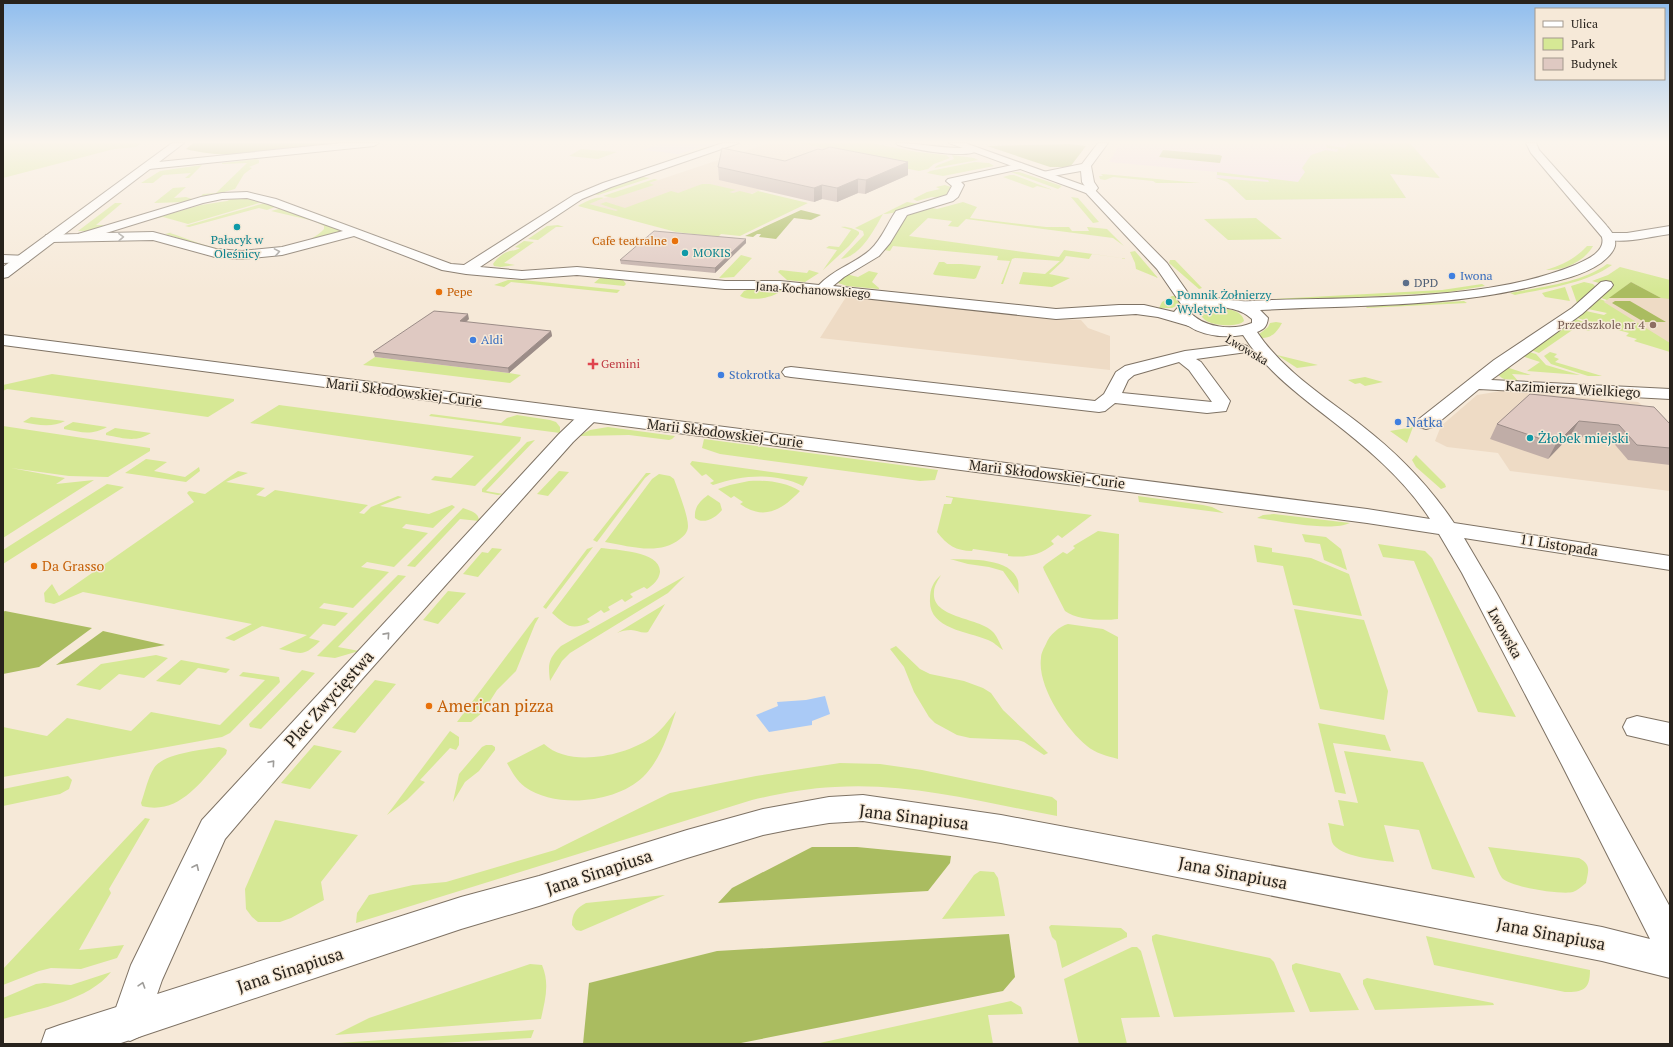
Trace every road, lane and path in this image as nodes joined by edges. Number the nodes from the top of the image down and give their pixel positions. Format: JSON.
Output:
{"nodes":[{"id":1,"x":114,"y":192,"type":"edge"},
{"id":2,"x":590,"y":192,"type":"edge"},
{"id":3,"x":955,"y":192,"type":"edge"},
{"id":4,"x":1091,"y":192,"type":"edge"},
{"id":5,"x":1570,"y":192,"type":"edge"},
{"id":6,"x":1670,"y":230,"type":"edge"},
{"id":7,"x":354,"y":232,"type":"junction"},
{"id":8,"x":83,"y":236,"type":"junction"},
{"id":9,"x":1608,"y":236,"type":"junction"},
{"id":10,"x":51,"y":238,"type":"junction"},
{"id":11,"x":328,"y":240,"type":"junction"},
{"id":12,"x":379,"y":242,"type":"junction"},
{"id":13,"x":3,"y":259,"type":"edge"},
{"id":14,"x":23,"y":259,"type":"junction"},
{"id":15,"x":1162,"y":266,"type":"junction"},
{"id":16,"x":466,"y":270,"type":"junction"},
{"id":17,"x":3,"y":274,"type":"edge"},
{"id":18,"x":1606,"y":286,"type":"dead end"},
{"id":19,"x":823,"y":289,"type":"junction"},
{"id":20,"x":1216,"y":302,"type":"junction"},
{"id":21,"x":1338,"y":302,"type":"junction"},
{"id":22,"x":1241,"y":306,"type":"junction"},
{"id":23,"x":1187,"y":311,"type":"junction"},
{"id":24,"x":1260,"y":318,"type":"junction"},
{"id":25,"x":1215,"y":330,"type":"junction"},
{"id":26,"x":1248,"y":331,"type":"junction"},
{"id":27,"x":3,"y":340,"type":"edge"},
{"id":28,"x":1240,"y":349,"type":"junction"},
{"id":29,"x":1182,"y":357,"type":"junction"},
{"id":30,"x":1280,"y":370,"type":"junction"},
{"id":31,"x":791,"y":372,"type":"dead end"},
{"id":32,"x":1476,"y":384,"type":"junction"},
{"id":33,"x":1670,"y":394,"type":"edge"},
{"id":34,"x":1112,"y":397,"type":"junction"},
{"id":35,"x":589,"y":416,"type":"junction"},
{"id":36,"x":1426,"y":423,"type":"dead end"},
{"id":37,"x":1448,"y":527,"type":"junction"},
{"id":38,"x":1670,"y":563,"type":"edge"},
{"id":39,"x":1637,"y":727,"type":"dead end"},
{"id":40,"x":1670,"y":734,"type":"edge"},
{"id":41,"x":1670,"y":942,"type":"edge"},
{"id":42,"x":1670,"y":961,"type":"edge"},
{"id":43,"x":130,"y":1022,"type":"junction"},
{"id":44,"x":60,"y":1044,"type":"edge"}],
"edges":[{"from":1,"to":10,"type":"street"},
{"from":2,"to":16,"type":"street"},
{"from":3,"to":19,"type":"street"},
{"from":4,"to":15,"type":"street"},
{"from":5,"to":9,"type":"street"},
{"from":6,"to":9,"type":"street"},
{"from":7,"to":8,"type":"street","name":"Jana Kochanowskiego"},
{"from":7,"to":11,"type":"street","name":"Jana Kochanowskiego"},
{"from":7,"to":12,"type":"street","name":"Jana Kochanowskiego"},
{"from":8,"to":10,"type":"street","name":"Jana Kochanowskiego"},
{"from":8,"to":11,"type":"street","name":"Jana Kochanowskiego","one_way":true},
{"from":9,"to":21,"type":"street"},
{"from":10,"to":14,"type":"street"},
{"from":11,"to":12,"type":"street","name":"Jana Kochanowskiego"},
{"from":12,"to":16,"type":"street","name":"Jana Kochanowskiego"},
{"from":13,"to":14,"type":"street"},
{"from":14,"to":17,"type":"street"},
{"from":15,"to":20,"type":"street"},
{"from":15,"to":23,"type":"street"},
{"from":16,"to":19,"type":"street","name":"Jana Kochanowskiego"},
{"from":18,"to":32,"type":"street","name":"Kazimierza Wielkiego"},
{"from":19,"to":23,"type":"street","name":"Jana Kochanowskiego"},
{"from":20,"to":22,"type":"street"},
{"from":20,"to":23,"type":"street"},
{"from":21,"to":22,"type":"street"},
{"from":21,"to":24,"type":"street"},
{"from":22,"to":24,"type":"street"},
{"from":23,"to":25,"type":"street","name":"Jana Kochanowskiego"},
{"from":24,"to":26,"type":"street"},
{"from":25,"to":26,"type":"street"},
{"from":25,"to":28,"type":"street","name":"Lwowska"},
{"from":26,"to":30,"type":"street","name":"Lwowska"},
{"from":27,"to":35,"type":"street","name":"Marii Skłodowskiej-Curie"},
{"from":28,"to":29,"type":"street"},
{"from":28,"to":30,"type":"street","name":"Lwowska"},
{"from":29,"to":34,"type":"street"},
{"from":29,"to":34,"type":"street"},
{"from":30,"to":37,"type":"street","name":"Lwowska"},
{"from":31,"to":34,"type":"street"},
{"from":32,"to":33,"type":"street","name":"Kazimierza Wielkiego"},
{"from":32,"to":36,"type":"street","name":"Kazimierza Wielkiego"},
{"from":35,"to":37,"type":"street","name":"Marii Skłodowskiej-Curie"},
{"from":43,"to":35,"type":"street","name":"Plac Zwycięstwa","one_way":true},
{"from":37,"to":38,"type":"street","name":"11 Listopada"},
{"from":37,"to":41,"type":"street","name":"Lwowska"},
{"from":39,"to":40,"type":"street"},
{"from":42,"to":43,"type":"street","name":"Jana Sinapiusa"},
{"from":43,"to":44,"type":"street","name":"Jana Sinapiusa"}]}
